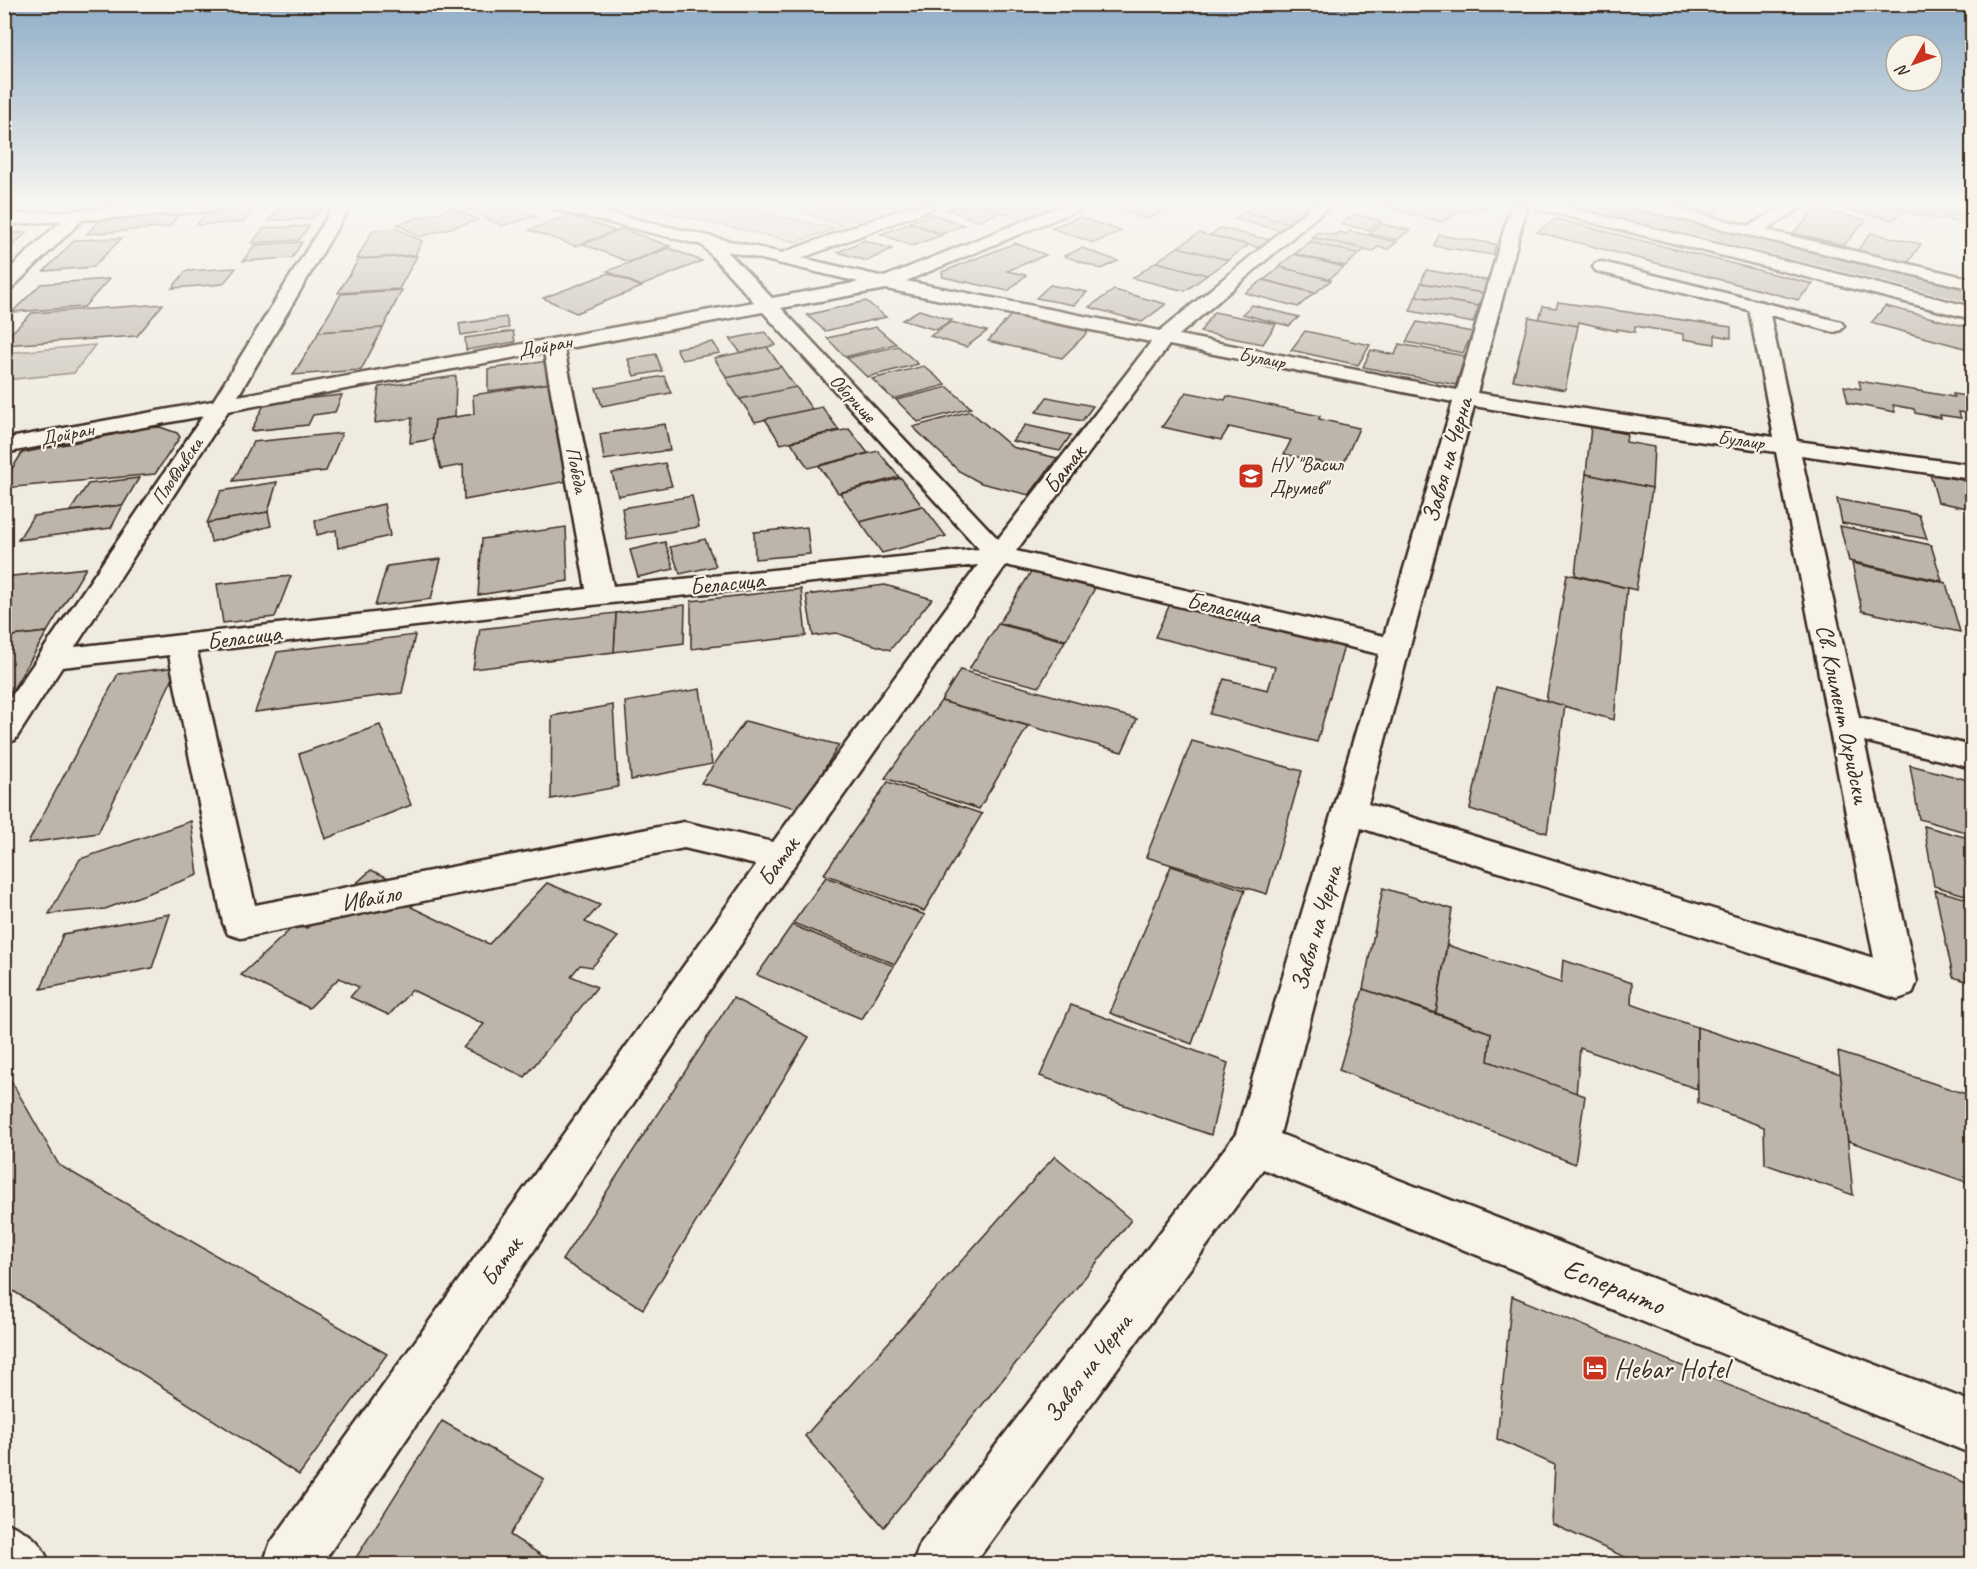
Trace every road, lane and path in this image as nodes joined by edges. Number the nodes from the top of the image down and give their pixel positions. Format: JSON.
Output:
{"nodes":[{"id":1,"x":298,"y":279,"type":"edge"},
{"id":2,"x":744,"y":279,"type":"edge"},
{"id":3,"x":871,"y":279,"type":"edge"},
{"id":4,"x":895,"y":279,"type":"edge"},
{"id":5,"x":1234,"y":279,"type":"edge"},
{"id":6,"x":1498,"y":279,"type":"edge"},
{"id":7,"x":1650,"y":279,"type":"edge"},
{"id":8,"x":1837,"y":279,"type":"edge"},
{"id":9,"x":1952,"y":279,"type":"edge"},
{"id":10,"x":886,"y":283,"type":"junction"},
{"id":11,"x":1972,"y":284,"type":"edge"},
{"id":12,"x":767,"y":305,"type":"junction"},
{"id":13,"x":1758,"y":307,"type":"junction"},
{"id":14,"x":1972,"y":313,"type":"edge"},
{"id":15,"x":1834,"y":326,"type":"dead end"},
{"id":16,"x":1164,"y":338,"type":"junction"},
{"id":17,"x":553,"y":344,"type":"junction"},
{"id":18,"x":1465,"y":398,"type":"junction"},
{"id":19,"x":222,"y":404,"type":"junction"},
{"id":20,"x":4,"y":446,"type":"edge"},
{"id":21,"x":1788,"y":447,"type":"junction"},
{"id":22,"x":1972,"y":472,"type":"edge"},
{"id":23,"x":999,"y":555,"type":"junction"},
{"id":24,"x":600,"y":596,"type":"junction"},
{"id":25,"x":181,"y":644,"type":"junction"},
{"id":26,"x":1394,"y":648,"type":"junction"},
{"id":27,"x":52,"y":659,"type":"junction"},
{"id":28,"x":1846,"y":726,"type":"junction"},
{"id":29,"x":4,"y":732,"type":"edge"},
{"id":30,"x":1972,"y":757,"type":"edge"},
{"id":31,"x":1348,"y":811,"type":"junction"},
{"id":32,"x":781,"y":857,"type":"junction"},
{"id":33,"x":1255,"y":1145,"type":"junction"},
{"id":34,"x":1972,"y":1428,"type":"edge"},
{"id":35,"x":4,"y":1549,"type":"edge"},
{"id":36,"x":296,"y":1556,"type":"edge"},
{"id":37,"x":22,"y":1564,"type":"edge"},
{"id":38,"x":940,"y":1564,"type":"edge"}],
"edges":[{"from":1,"to":19,"type":"street","name":"Пловдивска"},
{"from":2,"to":12,"type":"street","name":"Оборище"},
{"from":3,"to":10,"type":"street","name":"Булаир"},
{"from":4,"to":10,"type":"street","name":"Дойран"},
{"from":5,"to":16,"type":"street","name":"Батак"},
{"from":6,"to":18,"type":"street","name":"Завоя на Черна"},
{"from":7,"to":13,"type":"street"},
{"from":8,"to":14,"type":"street"},
{"from":9,"to":11,"type":"street"},
{"from":10,"to":12,"type":"street","name":"Дойран"},
{"from":10,"to":16,"type":"street","name":"Булаир"},
{"from":12,"to":17,"type":"street","name":"Дойран"},
{"from":12,"to":23,"type":"street","name":"Оборище"},
{"from":13,"to":15,"type":"street"},
{"from":13,"to":21,"type":"street","name":"Св. Климент Охридски"},
{"from":16,"to":18,"type":"street","name":"Булаир"},
{"from":16,"to":23,"type":"street","name":"Батак"},
{"from":17,"to":19,"type":"street","name":"Дойран"},
{"from":17,"to":24,"type":"street","name":"Победа"},
{"from":18,"to":21,"type":"street","name":"Булаир"},
{"from":18,"to":26,"type":"street","name":"Завоя на Черна"},
{"from":19,"to":20,"type":"street","name":"Дойран"},
{"from":19,"to":27,"type":"street","name":"Пловдивска"},
{"from":21,"to":22,"type":"street","name":"Булаир"},
{"from":21,"to":28,"type":"street","name":"Св. Климент Охридски"},
{"from":23,"to":24,"type":"street","name":"Беласица"},
{"from":23,"to":26,"type":"street","name":"Беласица"},
{"from":23,"to":32,"type":"street","name":"Батак"},
{"from":24,"to":25,"type":"street","name":"Беласица"},
{"from":25,"to":27,"type":"street","name":"Беласица"},
{"from":25,"to":32,"type":"street","name":"Ивайло"},
{"from":26,"to":31,"type":"street","name":"Завоя на Черна"},
{"from":27,"to":29,"type":"street","name":"Пловдивска"},
{"from":28,"to":30,"type":"street"},
{"from":28,"to":31,"type":"street","name":"Св. Климент Охридски"},
{"from":31,"to":33,"type":"street","name":"Завоя на Черна"},
{"from":32,"to":36,"type":"street","name":"Батак"},
{"from":33,"to":34,"type":"street","name":"Есперанто"},
{"from":33,"to":38,"type":"street","name":"Завоя на Черна"},
{"from":35,"to":37,"type":"street"}]}
